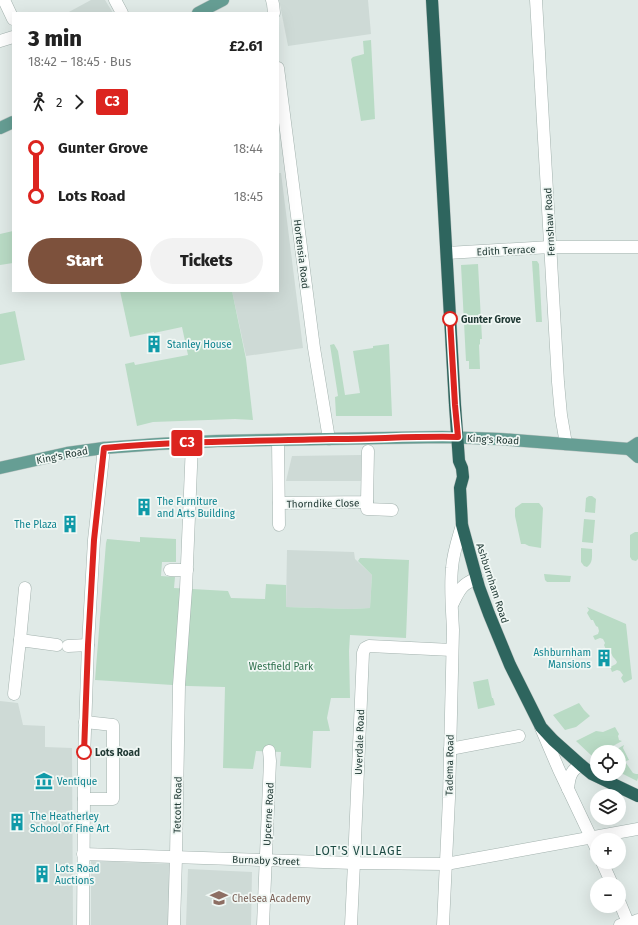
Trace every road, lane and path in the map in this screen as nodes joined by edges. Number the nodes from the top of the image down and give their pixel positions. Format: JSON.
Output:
{"nodes":[{"id":1,"x":4,"y":0,"type":"edge"},
{"id":2,"x":115,"y":0,"type":"edge"},
{"id":3,"x":223,"y":0,"type":"edge"},
{"id":4,"x":272,"y":0,"type":"edge"},
{"id":5,"x":432,"y":0,"type":"edge"},
{"id":6,"x":536,"y":0,"type":"edge"},
{"id":7,"x":121,"y":12,"type":"edge"},
{"id":8,"x":200,"y":12,"type":"edge"},
{"id":9,"x":274,"y":12,"type":"edge"},
{"id":10,"x":12,"y":17,"type":"edge"},
{"id":11,"x":12,"y":37,"type":"edge"},
{"id":12,"x":0,"y":41,"type":"edge"},
{"id":13,"x":279,"y":76,"type":"edge"},
{"id":14,"x":12,"y":122,"type":"edge"},
{"id":15,"x":0,"y":128,"type":"edge"},
{"id":16,"x":638,"y":246,"type":"edge"},
{"id":17,"x":550,"y":247,"type":"junction"},
{"id":18,"x":447,"y":253,"type":"junction"},
{"id":19,"x":458,"y":437,"type":"junction"},
{"id":20,"x":278,"y":440,"type":"junction"},
{"id":21,"x":329,"y":440,"type":"junction"},
{"id":22,"x":192,"y":443,"type":"junction"},
{"id":23,"x":566,"y":444,"type":"junction"},
{"id":24,"x":633,"y":446,"type":"edge"},
{"id":25,"x":104,"y":448,"type":"junction"},
{"id":26,"x":368,"y":451,"type":"dead end"},
{"id":27,"x":638,"y":457,"type":"edge"},
{"id":28,"x":0,"y":468,"type":"edge"},
{"id":29,"x":367,"y":502,"type":"junction"},
{"id":30,"x":279,"y":504,"type":"junction"},
{"id":31,"x":392,"y":510,"type":"dead end"},
{"id":32,"x":278,"y":525,"type":"dead end"},
{"id":33,"x":462,"y":525,"type":"junction"},
{"id":34,"x":170,"y":570,"type":"dead end"},
{"id":35,"x":187,"y":570,"type":"junction"},
{"id":36,"x":477,"y":578,"type":"junction"},
{"id":37,"x":25,"y":588,"type":"dead end"},
{"id":38,"x":451,"y":606,"type":"junction"},
{"id":39,"x":20,"y":640,"type":"junction"},
{"id":40,"x":88,"y":645,"type":"junction"},
{"id":41,"x":452,"y":650,"type":"junction"},
{"id":42,"x":14,"y":694,"type":"dead end"},
{"id":43,"x":85,"y":722,"type":"junction"},
{"id":44,"x":541,"y":727,"type":"junction"},
{"id":45,"x":519,"y":736,"type":"dead end"},
{"id":46,"x":450,"y":749,"type":"junction"},
{"id":47,"x":270,"y":751,"type":"dead end"},
{"id":48,"x":580,"y":765,"type":"junction"},
{"id":49,"x":568,"y":789,"type":"junction"},
{"id":50,"x":638,"y":796,"type":"edge"},
{"id":51,"x":84,"y":799,"type":"junction"},
{"id":52,"x":638,"y":829,"type":"edge"},
{"id":53,"x":617,"y":833,"type":"edge"},
{"id":54,"x":590,"y":836,"type":"edge"},
{"id":55,"x":590,"y":838,"type":"edge"},
{"id":56,"x":83,"y":854,"type":"junction"},
{"id":57,"x":176,"y":856,"type":"junction"},
{"id":58,"x":265,"y":860,"type":"junction"},
{"id":59,"x":354,"y":863,"type":"junction"},
{"id":60,"x":446,"y":864,"type":"junction"},
{"id":61,"x":624,"y":913,"type":"edge"},
{"id":62,"x":629,"y":923,"type":"edge"},
{"id":63,"x":83,"y":925,"type":"edge"},
{"id":64,"x":174,"y":925,"type":"edge"},
{"id":65,"x":263,"y":925,"type":"edge"},
{"id":66,"x":351,"y":925,"type":"edge"},
{"id":67,"x":443,"y":925,"type":"edge"}],
"edges":[{"from":1,"to":10,"type":"street"},
{"from":2,"to":7,"type":"street"},
{"from":3,"to":8,"type":"main road"},
{"from":4,"to":9,"type":"street"},
{"from":5,"to":18,"type":"highway"},
{"from":6,"to":17,"type":"street","name":"Fernshaw Road"},
{"from":11,"to":12,"type":"street"},
{"from":13,"to":21,"type":"street","name":"Hortensia Road"},
{"from":14,"to":15,"type":"main road"},
{"from":16,"to":17,"type":"street","name":"Edith Terrace"},
{"from":17,"to":18,"type":"street","name":"Edith Terrace"},
{"from":17,"to":23,"type":"street","name":"Fernshaw Road"},
{"from":18,"to":19,"type":"highway"},
{"from":19,"to":21,"type":"main road","name":"King's Road"},
{"from":19,"to":23,"type":"main road","name":"King's Road"},
{"from":19,"to":33,"type":"highway","name":"Ashburnham Road"},
{"from":20,"to":21,"type":"main road","name":"King's Road"},
{"from":20,"to":22,"type":"main road","name":"King's Road"},
{"from":20,"to":30,"type":"street","name":"Thorndike Close"},
{"from":22,"to":25,"type":"main road","name":"King's Road"},
{"from":22,"to":35,"type":"street"},
{"from":23,"to":24,"type":"main road","name":"King's Road"},
{"from":24,"to":27,"type":"main road","name":"King's Road"},
{"from":25,"to":28,"type":"main road","name":"King's Road"},
{"from":25,"to":40,"type":"street"},
{"from":26,"to":29,"type":"street","name":"Thorndike Close"},
{"from":29,"to":30,"type":"street","name":"Thorndike Close"},
{"from":29,"to":31,"type":"street","name":"Thorndike Close"},
{"from":30,"to":32,"type":"street","name":"Thorndike Close"},
{"from":33,"to":36,"type":"highway","name":"Ashburnham Road"},
{"from":33,"to":38,"type":"street","name":"Tadema Road"},
{"from":34,"to":35,"type":"street"},
{"from":35,"to":57,"type":"street","name":"Tetcott Road"},
{"from":36,"to":38,"type":"street"},
{"from":36,"to":44,"type":"highway","name":"Ashburnham Road"},
{"from":37,"to":39,"type":"street"},
{"from":38,"to":41,"type":"street","name":"Tadema Road"},
{"from":39,"to":40,"type":"street"},
{"from":39,"to":42,"type":"street"},
{"from":40,"to":43,"type":"street"},
{"from":41,"to":46,"type":"street","name":"Tadema Road"},
{"from":41,"to":59,"type":"street","name":"Uverdale Road"},
{"from":43,"to":51,"type":"street"},
{"from":43,"to":51,"type":"street"},
{"from":44,"to":48,"type":"highway","name":"Ashburnham Road"},
{"from":44,"to":49,"type":"street","name":"Ashburnham Road"},
{"from":45,"to":46,"type":"street"},
{"from":46,"to":60,"type":"street","name":"Tadema Road"},
{"from":47,"to":58,"type":"street","name":"Upcerne Road"},
{"from":48,"to":49,"type":"street"},
{"from":48,"to":50,"type":"highway","name":"Ashburnham Road"},
{"from":49,"to":54,"type":"street","name":"Ashburnham Road"},
{"from":51,"to":56,"type":"street"},
{"from":52,"to":53,"type":"street","name":"Burnaby Street"},
{"from":55,"to":60,"type":"street","name":"Burnaby Street"},
{"from":56,"to":57,"type":"street","name":"Burnaby Street"},
{"from":56,"to":63,"type":"street"},
{"from":57,"to":58,"type":"street","name":"Burnaby Street"},
{"from":57,"to":64,"type":"street","name":"Tetcott Road"},
{"from":58,"to":59,"type":"street","name":"Burnaby Street"},
{"from":58,"to":65,"type":"street","name":"Upcerne Road"},
{"from":59,"to":60,"type":"street","name":"Burnaby Street"},
{"from":59,"to":66,"type":"street","name":"Uverdale Road"},
{"from":60,"to":67,"type":"street","name":"Tadema Road"},
{"from":61,"to":62,"type":"street"}]}
